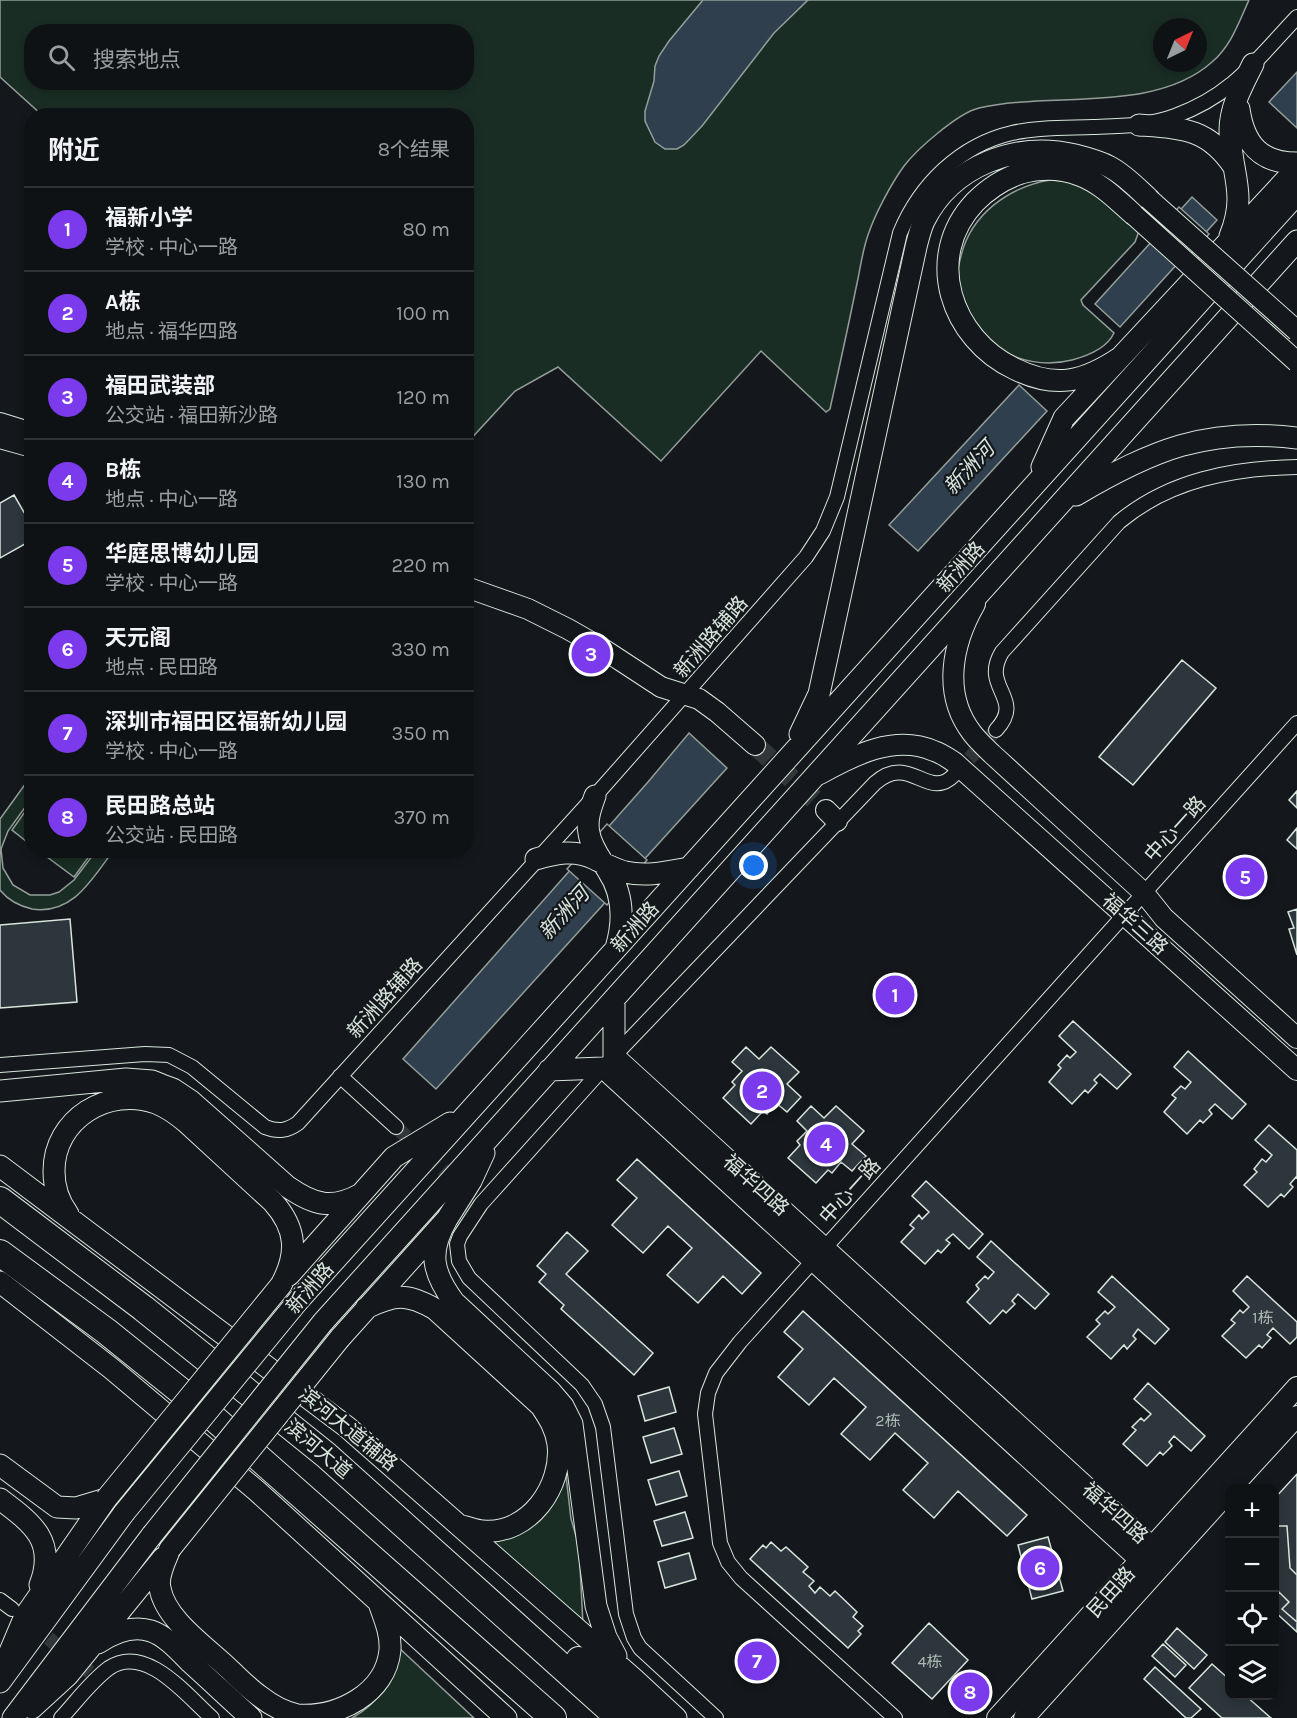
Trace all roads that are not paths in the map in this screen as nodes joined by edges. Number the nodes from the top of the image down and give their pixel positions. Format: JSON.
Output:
{"nodes":[{"id":1,"x":1297,"y":17,"type":"edge"},
{"id":2,"x":1253,"y":64,"type":"junction"},
{"id":3,"x":1238,"y":97,"type":"junction"},
{"id":4,"x":1139,"y":125,"type":"junction"},
{"id":5,"x":1297,"y":163,"type":"edge"},
{"id":6,"x":1297,"y":168,"type":"edge"},
{"id":7,"x":1235,"y":169,"type":"junction"},
{"id":8,"x":1297,"y":194,"type":"edge"},
{"id":9,"x":1149,"y":199,"type":"joint"},
{"id":10,"x":1134,"y":215,"type":"joint"},
{"id":11,"x":1297,"y":241,"type":"edge"},
{"id":12,"x":1227,"y":242,"type":"junction"},
{"id":13,"x":1297,"y":330,"type":"edge"},
{"id":14,"x":1121,"y":357,"type":"junction"},
{"id":15,"x":1297,"y":362,"type":"edge"},
{"id":16,"x":0,"y":423,"type":"edge"},
{"id":17,"x":24,"y":430,"type":"edge"},
{"id":18,"x":0,"y":438,"type":"edge"},
{"id":19,"x":1297,"y":438,"type":"edge"},
{"id":20,"x":24,"y":445,"type":"edge"},
{"id":21,"x":1297,"y":467,"type":"edge"},
{"id":22,"x":1033,"y":486,"type":"junction"},
{"id":23,"x":1058,"y":506,"type":"junction"},
{"id":24,"x":474,"y":577,"type":"edge"},
{"id":25,"x":983,"y":589,"type":"junction"},
{"id":26,"x":474,"y":590,"type":"edge"},
{"id":27,"x":687,"y":694,"type":"junction"},
{"id":28,"x":1297,"y":723,"type":"edge"},
{"id":29,"x":996,"y":730,"type":"tunnel mouth"},
{"id":30,"x":755,"y":745,"type":"tunnel mouth"},
{"id":31,"x":784,"y":763,"type":"junction"},
{"id":32,"x":964,"y":776,"type":"junction"},
{"id":33,"x":812,"y":779,"type":"junction"},
{"id":34,"x":595,"y":796,"type":"junction"},
{"id":35,"x":536,"y":859,"type":"junction"},
{"id":36,"x":603,"y":863,"type":"junction"},
{"id":37,"x":689,"y":868,"type":"junction"},
{"id":38,"x":1144,"y":893,"type":"junction"},
{"id":39,"x":1125,"y":914,"type":"junction"},
{"id":40,"x":616,"y":949,"type":"junction"},
{"id":41,"x":614,"y":999,"type":"junction"},
{"id":42,"x":1297,"y":1038,"type":"edge"},
{"id":43,"x":608,"y":1062,"type":"junction"},
{"id":44,"x":0,"y":1065,"type":"edge"},
{"id":45,"x":549,"y":1070,"type":"junction"},
{"id":46,"x":1297,"y":1070,"type":"edge"},
{"id":47,"x":340,"y":1076,"type":"junction"},
{"id":48,"x":0,"y":1091,"type":"edge"},
{"id":49,"x":468,"y":1112,"type":"junction"},
{"id":50,"x":396,"y":1127,"type":"tunnel mouth"},
{"id":51,"x":492,"y":1133,"type":"junction"},
{"id":52,"x":0,"y":1166,"type":"edge"},
{"id":53,"x":361,"y":1194,"type":"junction"},
{"id":54,"x":0,"y":1200,"type":"edge"},
{"id":55,"x":447,"y":1219,"type":"junction"},
{"id":56,"x":75,"y":1221,"type":"junction"},
{"id":57,"x":0,"y":1253,"type":"edge"},
{"id":58,"x":819,"y":1255,"type":"junction"},
{"id":59,"x":2,"y":1285,"type":"edge"},
{"id":60,"x":280,"y":1285,"type":"junction"},
{"id":61,"x":366,"y":1308,"type":"junction"},
{"id":62,"x":1297,"y":1387,"type":"edge"},
{"id":63,"x":1297,"y":1416,"type":"edge"},
{"id":64,"x":0,"y":1465,"type":"edge"},
{"id":65,"x":1235,"y":1484,"type":"edge"},
{"id":66,"x":1225,"y":1495,"type":"edge"},
{"id":67,"x":0,"y":1499,"type":"edge"},
{"id":68,"x":106,"y":1499,"type":"junction"},
{"id":69,"x":461,"y":1526,"type":"junction"},
{"id":70,"x":170,"y":1549,"type":"junction"},
{"id":71,"x":1146,"y":1553,"type":"junction"},
{"id":72,"x":1161,"y":1566,"type":"junction"},
{"id":73,"x":453,"y":1569,"type":"junction"},
{"id":74,"x":394,"y":1577,"type":"junction"},
{"id":75,"x":0,"y":1600,"type":"edge"},
{"id":76,"x":378,"y":1603,"type":"junction"},
{"id":77,"x":22,"y":1607,"type":"junction"},
{"id":78,"x":93,"y":1646,"type":"junction"},
{"id":79,"x":0,"y":1680,"type":"edge"},
{"id":80,"x":635,"y":1680,"type":"junction"},
{"id":81,"x":13,"y":1718,"type":"edge"},
{"id":82,"x":20,"y":1718,"type":"edge"},
{"id":83,"x":61,"y":1718,"type":"edge"},
{"id":84,"x":212,"y":1718,"type":"edge"},
{"id":85,"x":252,"y":1718,"type":"edge"},
{"id":86,"x":506,"y":1718,"type":"edge"},
{"id":87,"x":530,"y":1718,"type":"edge"},
{"id":88,"x":553,"y":1718,"type":"edge"},
{"id":89,"x":620,"y":1718,"type":"edge"},
{"id":90,"x":651,"y":1718,"type":"edge"},
{"id":91,"x":676,"y":1718,"type":"edge"},
{"id":92,"x":716,"y":1718,"type":"edge"},
{"id":93,"x":895,"y":1718,"type":"edge"},
{"id":94,"x":997,"y":1718,"type":"edge"},
{"id":95,"x":1024,"y":1718,"type":"edge"}],
"edges":[{"from":1,"to":2,"type":"street","name":"新洲路辅路"},
{"from":2,"to":3,"type":"main road"},
{"from":2,"to":4,"type":"street","name":"新洲路辅路"},
{"from":3,"to":5,"type":"main road"},
{"from":3,"to":7,"type":"main road"},
{"from":4,"to":7,"type":"main road"},
{"from":4,"to":27,"type":"street","name":"新洲路辅路"},
{"from":6,"to":12,"type":"main road"},
{"from":7,"to":12,"type":"main road"},
{"from":8,"to":22,"type":"main road","name":"新洲路"},
{"from":9,"to":13,"type":"street","bridge":true},
{"from":9,"to":31,"type":"main road"},
{"from":10,"to":14,"type":"main road"},
{"from":10,"to":15,"type":"street","bridge":true},
{"from":11,"to":23,"type":"main road","name":"新洲路"},
{"from":12,"to":14,"type":"main road"},
{"from":14,"to":22,"type":"main road"},
{"from":16,"to":17,"type":"street"},
{"from":18,"to":20,"type":"street"},
{"from":19,"to":23,"type":"main road"},
{"from":21,"to":29,"type":"street"},
{"from":22,"to":31,"type":"main road","name":"新洲路"},
{"from":23,"to":25,"type":"main road","name":"新洲路"},
{"from":24,"to":27,"type":"street"},
{"from":25,"to":33,"type":"main road","name":"新洲路"},
{"from":25,"to":38,"type":"street","name":"福华三路"},
{"from":26,"to":27,"type":"street"},
{"from":27,"to":30,"type":"street"},
{"from":27,"to":34,"type":"street","name":"新洲路辅路"},
{"from":28,"to":38,"type":"street","name":"中心一路"},
{"from":31,"to":37,"type":"main road","name":"新洲路"},
{"from":32,"to":33,"type":"street","name":"福华三路"},
{"from":32,"to":39,"type":"street","name":"福华三路"},
{"from":32,"to":43,"type":"street"},
{"from":33,"to":41,"type":"main road","name":"新洲路"},
{"from":34,"to":35,"type":"street","name":"新洲路辅路"},
{"from":34,"to":36,"type":"main road"},
{"from":35,"to":36,"type":"main road"},
{"from":35,"to":47,"type":"street","name":"新洲路辅路"},
{"from":36,"to":37,"type":"main road"},
{"from":36,"to":40,"type":"main road"},
{"from":37,"to":40,"type":"main road","name":"新洲路"},
{"from":38,"to":39,"type":"street","name":"中心一路"},
{"from":38,"to":42,"type":"street","name":"福华三路"},
{"from":39,"to":46,"type":"street","name":"福华三路"},
{"from":39,"to":58,"type":"street","name":"中心一路"},
{"from":40,"to":49,"type":"main road","name":"新洲路"},
{"from":41,"to":43,"type":"main road"},
{"from":41,"to":45,"type":"main road","name":"新洲路"},
{"from":43,"to":45,"type":"main road"},
{"from":43,"to":58,"type":"street","name":"福华四路"},
{"from":43,"to":92,"type":"street"},
{"from":44,"to":47,"type":"street","name":"新洲路辅路"},
{"from":45,"to":51,"type":"main road","name":"新洲路"},
{"from":47,"to":50,"type":"street"},
{"from":48,"to":53,"type":"main road"},
{"from":49,"to":53,"type":"main road"},
{"from":49,"to":79,"type":"main road","name":"新洲路","bridge":true},
{"from":51,"to":55,"type":"main road"},
{"from":51,"to":81,"type":"main road","name":"新洲路","bridge":true},
{"from":52,"to":56,"type":"main road","name":"滨河大道辅路"},
{"from":53,"to":60,"type":"main road"},
{"from":54,"to":73,"type":"highway","name":"滨河大道"},
{"from":55,"to":61,"type":"main road"},
{"from":55,"to":80,"type":"main road"},
{"from":56,"to":60,"type":"main road"},
{"from":56,"to":69,"type":"main road","name":"滨河大道辅路"},
{"from":57,"to":74,"type":"highway"},
{"from":58,"to":71,"type":"street","name":"福华四路"},
{"from":58,"to":93,"type":"street","name":"中心一路"},
{"from":59,"to":76,"type":"main road"},
{"from":60,"to":68,"type":"main road","bridge":true},
{"from":61,"to":69,"type":"main road"},
{"from":61,"to":70,"type":"main road","bridge":true},
{"from":62,"to":71,"type":"street","name":"民田路"},
{"from":63,"to":65,"type":"street","name":"民田路"},
{"from":64,"to":68,"type":"main road"},
{"from":66,"to":72,"type":"street","name":"民田路"},
{"from":67,"to":77,"type":"main road"},
{"from":68,"to":77,"type":"main road"},
{"from":69,"to":80,"type":"main road","name":"滨河大道辅路"},
{"from":70,"to":76,"type":"main road"},
{"from":70,"to":78,"type":"main road"},
{"from":71,"to":72,"type":"street","name":"福华四路"},
{"from":71,"to":94,"type":"street","name":"民田路"},
{"from":72,"to":95,"type":"street","name":"民田路"},
{"from":73,"to":89,"type":"highway","name":"滨河大道"},
{"from":73,"to":90,"type":"highway"},
{"from":74,"to":87,"type":"highway"},
{"from":74,"to":88,"type":"highway"},
{"from":75,"to":77,"type":"street"},
{"from":76,"to":86,"type":"main road"},
{"from":77,"to":79,"type":"main road"},
{"from":78,"to":82,"type":"main road"},
{"from":78,"to":85,"type":"main road"},
{"from":80,"to":91,"type":"main road","name":"滨河大道辅路"},
{"from":83,"to":84,"type":"street"}]}
